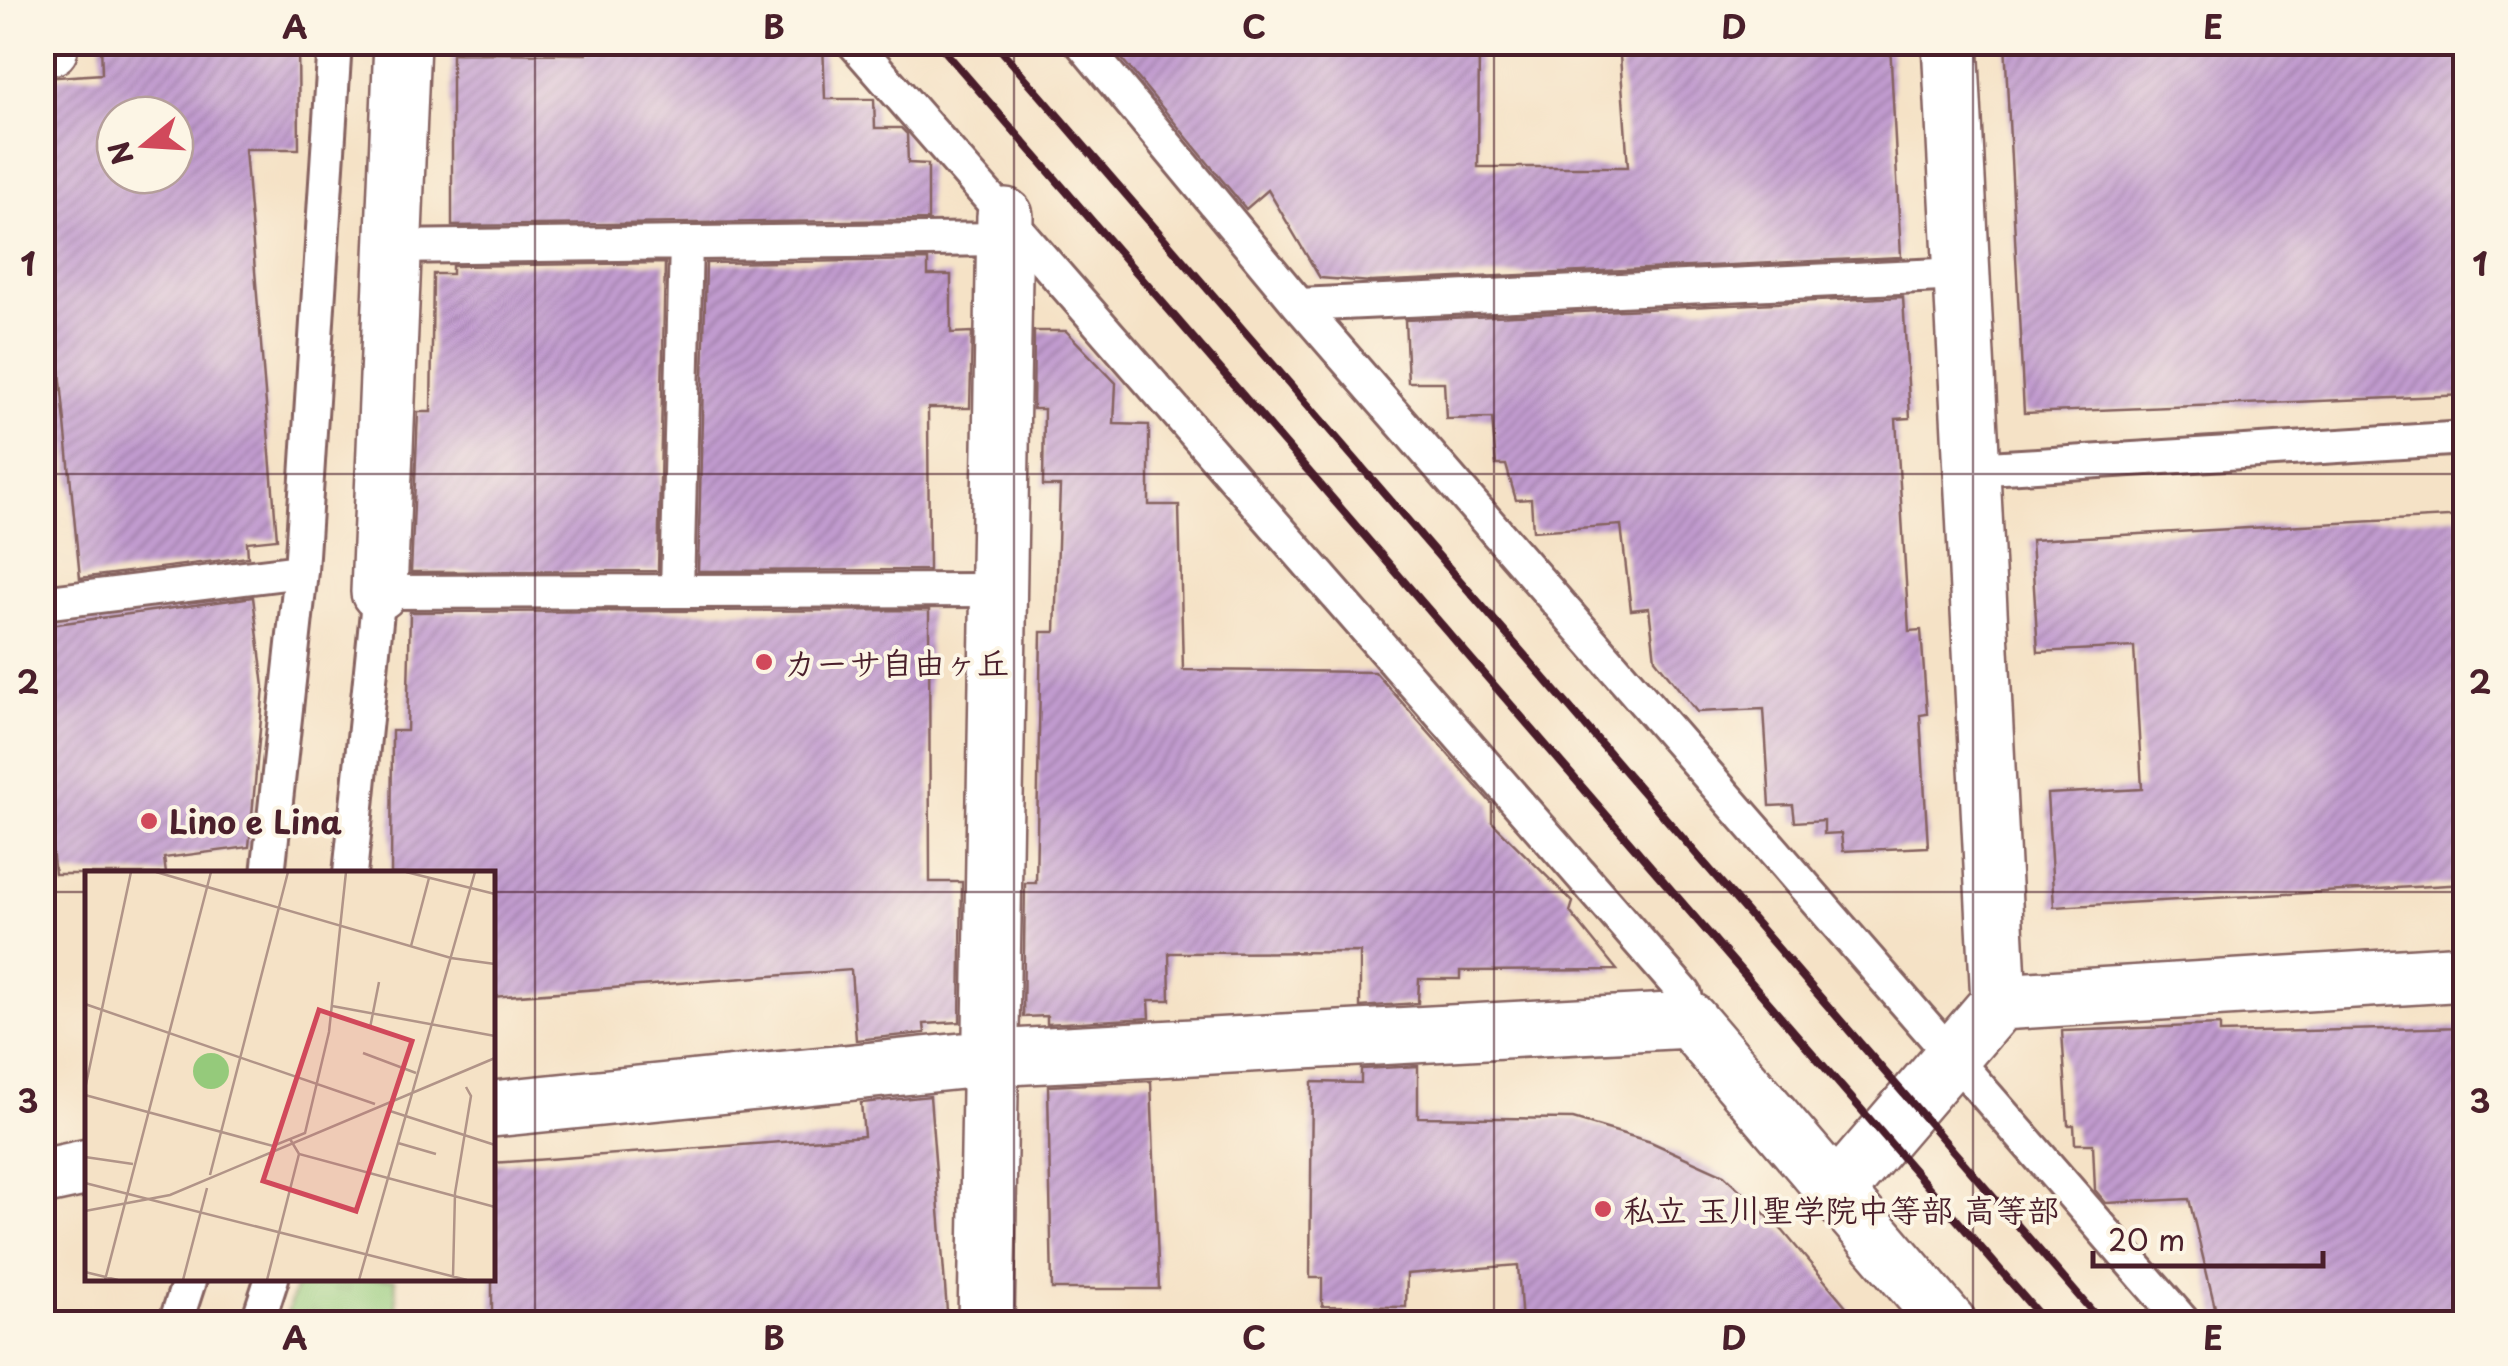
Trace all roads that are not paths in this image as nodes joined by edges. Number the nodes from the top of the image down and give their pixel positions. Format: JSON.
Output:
{"nodes":[{"id":1,"x":52,"y":42,"type":"edge"},
{"id":2,"x":335,"y":42,"type":"edge"},
{"id":3,"x":402,"y":42,"type":"edge"},
{"id":4,"x":853,"y":42,"type":"edge"},
{"id":5,"x":1081,"y":42,"type":"edge"},
{"id":6,"x":1950,"y":42,"type":"edge"},
{"id":7,"x":42,"y":50,"type":"edge"},
{"id":8,"x":1005,"y":228,"type":"junction"},
{"id":9,"x":686,"y":243,"type":"junction"},
{"id":10,"x":391,"y":247,"type":"junction"},
{"id":11,"x":1962,"y":274,"type":"junction"},
{"id":12,"x":1299,"y":305,"type":"junction"},
{"id":13,"x":2466,"y":438,"type":"edge"},
{"id":14,"x":1972,"y":469,"type":"junction"},
{"id":15,"x":301,"y":570,"type":"junction"},
{"id":16,"x":677,"y":590,"type":"junction"},
{"id":17,"x":998,"y":590,"type":"junction"},
{"id":18,"x":379,"y":592,"type":"junction"},
{"id":19,"x":42,"y":603,"type":"edge"},
{"id":20,"x":268,"y":871,"type":"edge"},
{"id":21,"x":350,"y":871,"type":"edge"},
{"id":22,"x":2466,"y":973,"type":"edge"},
{"id":23,"x":1999,"y":1002,"type":"junction"},
{"id":24,"x":1690,"y":1020,"type":"junction"},
{"id":25,"x":1954,"y":1055,"type":"junction"},
{"id":26,"x":991,"y":1058,"type":"junction"},
{"id":27,"x":495,"y":1109,"type":"edge"},
{"id":28,"x":85,"y":1167,"type":"edge"},
{"id":29,"x":42,"y":1177,"type":"edge"},
{"id":30,"x":1837,"y":1191,"type":"junction"},
{"id":31,"x":189,"y":1281,"type":"edge"},
{"id":32,"x":271,"y":1281,"type":"edge"},
{"id":33,"x":175,"y":1324,"type":"edge"},
{"id":34,"x":257,"y":1324,"type":"edge"},
{"id":35,"x":986,"y":1324,"type":"edge"},
{"id":36,"x":1949,"y":1324,"type":"edge"},
{"id":37,"x":2185,"y":1324,"type":"edge"}],
"edges":[{"from":1,"to":7,"type":"street"},
{"from":2,"to":15,"type":"lane"},
{"from":3,"to":10,"type":"street"},
{"from":4,"to":8,"type":"lane"},
{"from":5,"to":12,"type":"lane"},
{"from":6,"to":11,"type":"street"},
{"from":8,"to":9,"type":"lane"},
{"from":8,"to":17,"type":"street"},
{"from":8,"to":24,"type":"lane"},
{"from":9,"to":10,"type":"lane"},
{"from":9,"to":16,"type":"lane"},
{"from":10,"to":18,"type":"street"},
{"from":11,"to":12,"type":"lane"},
{"from":11,"to":14,"type":"street"},
{"from":12,"to":25,"type":"lane"},
{"from":13,"to":14,"type":"lane"},
{"from":14,"to":23,"type":"street"},
{"from":15,"to":19,"type":"lane"},
{"from":15,"to":20,"type":"lane"},
{"from":16,"to":17,"type":"lane"},
{"from":16,"to":18,"type":"lane"},
{"from":17,"to":26,"type":"street"},
{"from":18,"to":21,"type":"lane"},
{"from":22,"to":23,"type":"street"},
{"from":23,"to":25,"type":"street"},
{"from":24,"to":26,"type":"street"},
{"from":24,"to":30,"type":"street"},
{"from":25,"to":30,"type":"street"},
{"from":25,"to":37,"type":"lane"},
{"from":26,"to":27,"type":"street"},
{"from":26,"to":35,"type":"street"},
{"from":28,"to":29,"type":"street"},
{"from":30,"to":36,"type":"street"},
{"from":31,"to":33,"type":"lane"},
{"from":32,"to":34,"type":"lane"}]}
